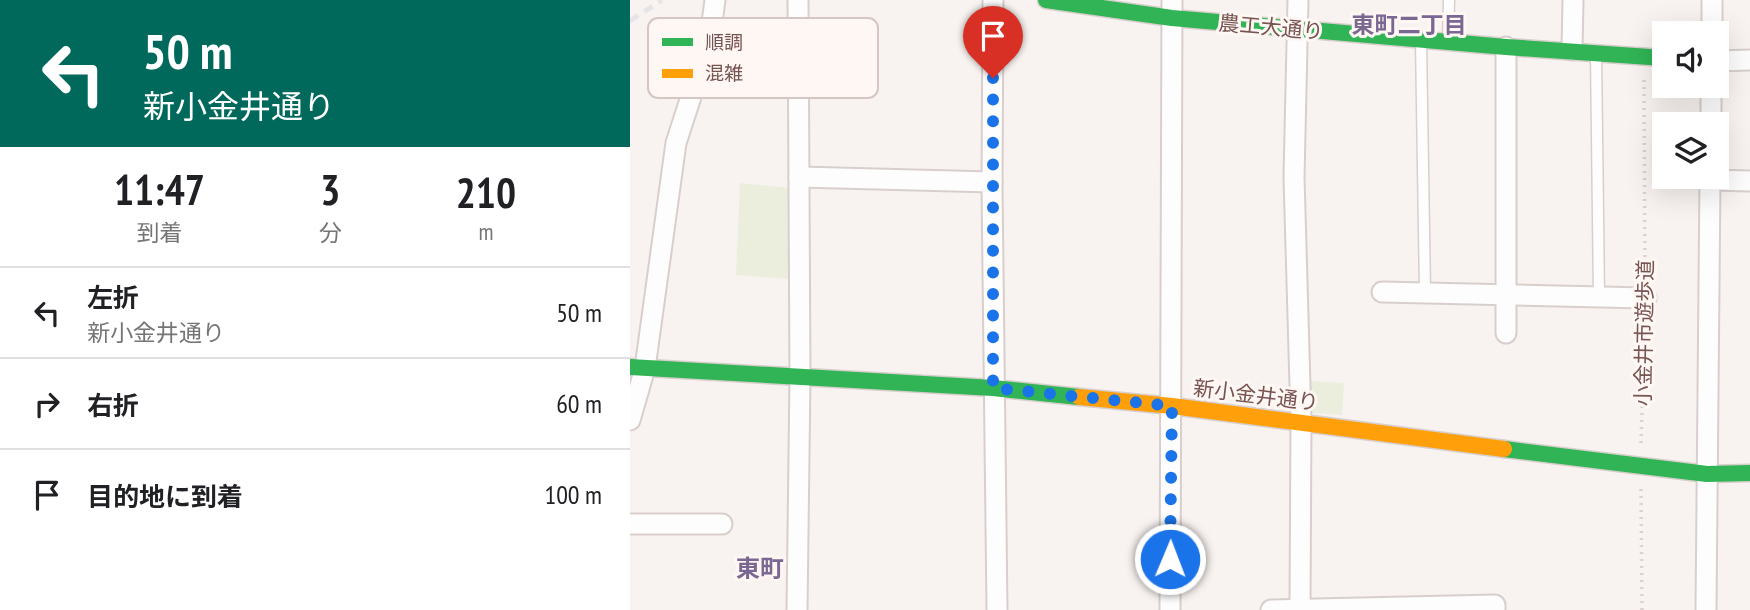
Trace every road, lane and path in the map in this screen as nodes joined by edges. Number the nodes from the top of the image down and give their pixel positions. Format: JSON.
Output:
{"nodes":[{"id":1,"x":715,"y":0,"type":"edge"},
{"id":2,"x":798,"y":0,"type":"edge"},
{"id":3,"x":993,"y":0,"type":"edge"},
{"id":4,"x":1046,"y":0,"type":"edge"},
{"id":5,"x":1298,"y":0,"type":"edge"},
{"id":6,"x":1449,"y":0,"type":"edge"},
{"id":7,"x":1573,"y":0,"type":"edge"},
{"id":8,"x":1712,"y":0,"type":"edge"},
{"id":9,"x":1088,"y":3,"type":"edge"},
{"id":10,"x":1172,"y":9,"type":"edge"},
{"id":11,"x":713,"y":18,"type":"edge"},
{"id":12,"x":798,"y":18,"type":"edge"},
{"id":13,"x":1712,"y":21,"type":"edge"},
{"id":14,"x":1297,"y":29,"type":"junction"},
{"id":15,"x":1422,"y":40,"type":"junction"},
{"id":16,"x":1448,"y":42,"type":"junction"},
{"id":17,"x":1506,"y":47,"type":"junction"},
{"id":18,"x":1572,"y":50,"type":"junction"},
{"id":19,"x":1596,"y":52,"type":"junction"},
{"id":20,"x":1644,"y":57,"type":"junction"},
{"id":21,"x":1652,"y":57,"type":"edge"},
{"id":22,"x":1729,"y":61,"type":"edge"},
{"id":23,"x":1750,"y":61,"type":"edge"},
{"id":24,"x":691,"y":98,"type":"edge"},
{"id":25,"x":799,"y":98,"type":"edge"},
{"id":26,"x":799,"y":177,"type":"junction"},
{"id":27,"x":1729,"y":179,"type":"edge"},
{"id":28,"x":1750,"y":181,"type":"edge"},
{"id":29,"x":992,"y":182,"type":"junction"},
{"id":30,"x":1710,"y":189,"type":"edge"},
{"id":31,"x":1382,"y":292,"type":"dead end"},
{"id":32,"x":1425,"y":293,"type":"junction"},
{"id":33,"x":1506,"y":295,"type":"junction"},
{"id":34,"x":1599,"y":297,"type":"junction"},
{"id":35,"x":1646,"y":298,"type":"junction"},
{"id":36,"x":1506,"y":334,"type":"dead end"},
{"id":37,"x":638,"y":368,"type":"edge"},
{"id":38,"x":800,"y":377,"type":"junction"},
{"id":39,"x":993,"y":388,"type":"junction"},
{"id":40,"x":1172,"y":406,"type":"junction"},
{"id":41,"x":630,"y":420,"type":"edge"},
{"id":42,"x":1301,"y":421,"type":"junction"},
{"id":43,"x":1641,"y":466,"type":"junction"},
{"id":44,"x":1750,"y":473,"type":"edge"},
{"id":45,"x":1707,"y":474,"type":"junction"},
{"id":46,"x":630,"y":524,"type":"edge"},
{"id":47,"x":722,"y":524,"type":"dead end"},
{"id":48,"x":1300,"y":609,"type":"edge"},
{"id":49,"x":797,"y":610,"type":"edge"},
{"id":50,"x":997,"y":610,"type":"edge"},
{"id":51,"x":1170,"y":610,"type":"edge"},
{"id":52,"x":1270,"y":610,"type":"edge"},
{"id":53,"x":1495,"y":610,"type":"edge"},
{"id":54,"x":1642,"y":610,"type":"edge"},
{"id":55,"x":1706,"y":610,"type":"edge"}],
"edges":[{"from":1,"to":11,"type":"street"},
{"from":2,"to":12,"type":"street"},
{"from":3,"to":29,"type":"street"},
{"from":4,"to":9,"type":"street","name":"農工大通り"},
{"from":5,"to":14,"type":"street"},
{"from":6,"to":16,"type":"lane"},
{"from":7,"to":18,"type":"street"},
{"from":8,"to":13,"type":"street"},
{"from":9,"to":10,"type":"street","name":"農工大通り"},
{"from":10,"to":14,"type":"street","name":"農工大通り"},
{"from":10,"to":40,"type":"street"},
{"from":14,"to":15,"type":"street","name":"農工大通り"},
{"from":14,"to":42,"type":"street"},
{"from":15,"to":16,"type":"street","name":"農工大通り"},
{"from":15,"to":32,"type":"lane"},
{"from":16,"to":17,"type":"street","name":"農工大通り"},
{"from":17,"to":18,"type":"street","name":"農工大通り"},
{"from":17,"to":33,"type":"street"},
{"from":18,"to":19,"type":"street","name":"農工大通り"},
{"from":19,"to":20,"type":"street","name":"農工大通り"},
{"from":19,"to":34,"type":"lane"},
{"from":20,"to":21,"type":"street","name":"農工大通り"},
{"from":20,"to":35,"type":"path","name":"小金井市遊歩道"},
{"from":22,"to":23,"type":"street"},
{"from":24,"to":37,"type":"street"},
{"from":25,"to":26,"type":"street"},
{"from":26,"to":29,"type":"street"},
{"from":26,"to":38,"type":"street"},
{"from":27,"to":28,"type":"street"},
{"from":29,"to":39,"type":"street"},
{"from":30,"to":45,"type":"street"},
{"from":31,"to":32,"type":"street"},
{"from":32,"to":33,"type":"street"},
{"from":33,"to":34,"type":"street"},
{"from":33,"to":36,"type":"street"},
{"from":34,"to":35,"type":"street"},
{"from":35,"to":43,"type":"path","name":"小金井市遊歩道"},
{"from":37,"to":38,"type":"street","name":"新小金井通り"},
{"from":37,"to":41,"type":"street"},
{"from":38,"to":39,"type":"street","name":"新小金井通り"},
{"from":38,"to":49,"type":"street"},
{"from":39,"to":40,"type":"street","name":"新小金井通り"},
{"from":39,"to":50,"type":"street"},
{"from":40,"to":42,"type":"street","name":"新小金井通り"},
{"from":40,"to":51,"type":"street"},
{"from":42,"to":43,"type":"street","name":"新小金井通り"},
{"from":42,"to":48,"type":"street"},
{"from":43,"to":45,"type":"street","name":"新小金井通り"},
{"from":43,"to":54,"type":"path","name":"小金井市遊歩道"},
{"from":44,"to":45,"type":"street","name":"新小金井通り"},
{"from":45,"to":55,"type":"street"},
{"from":46,"to":47,"type":"street"},
{"from":48,"to":52,"type":"street"},
{"from":48,"to":53,"type":"street"}]}
